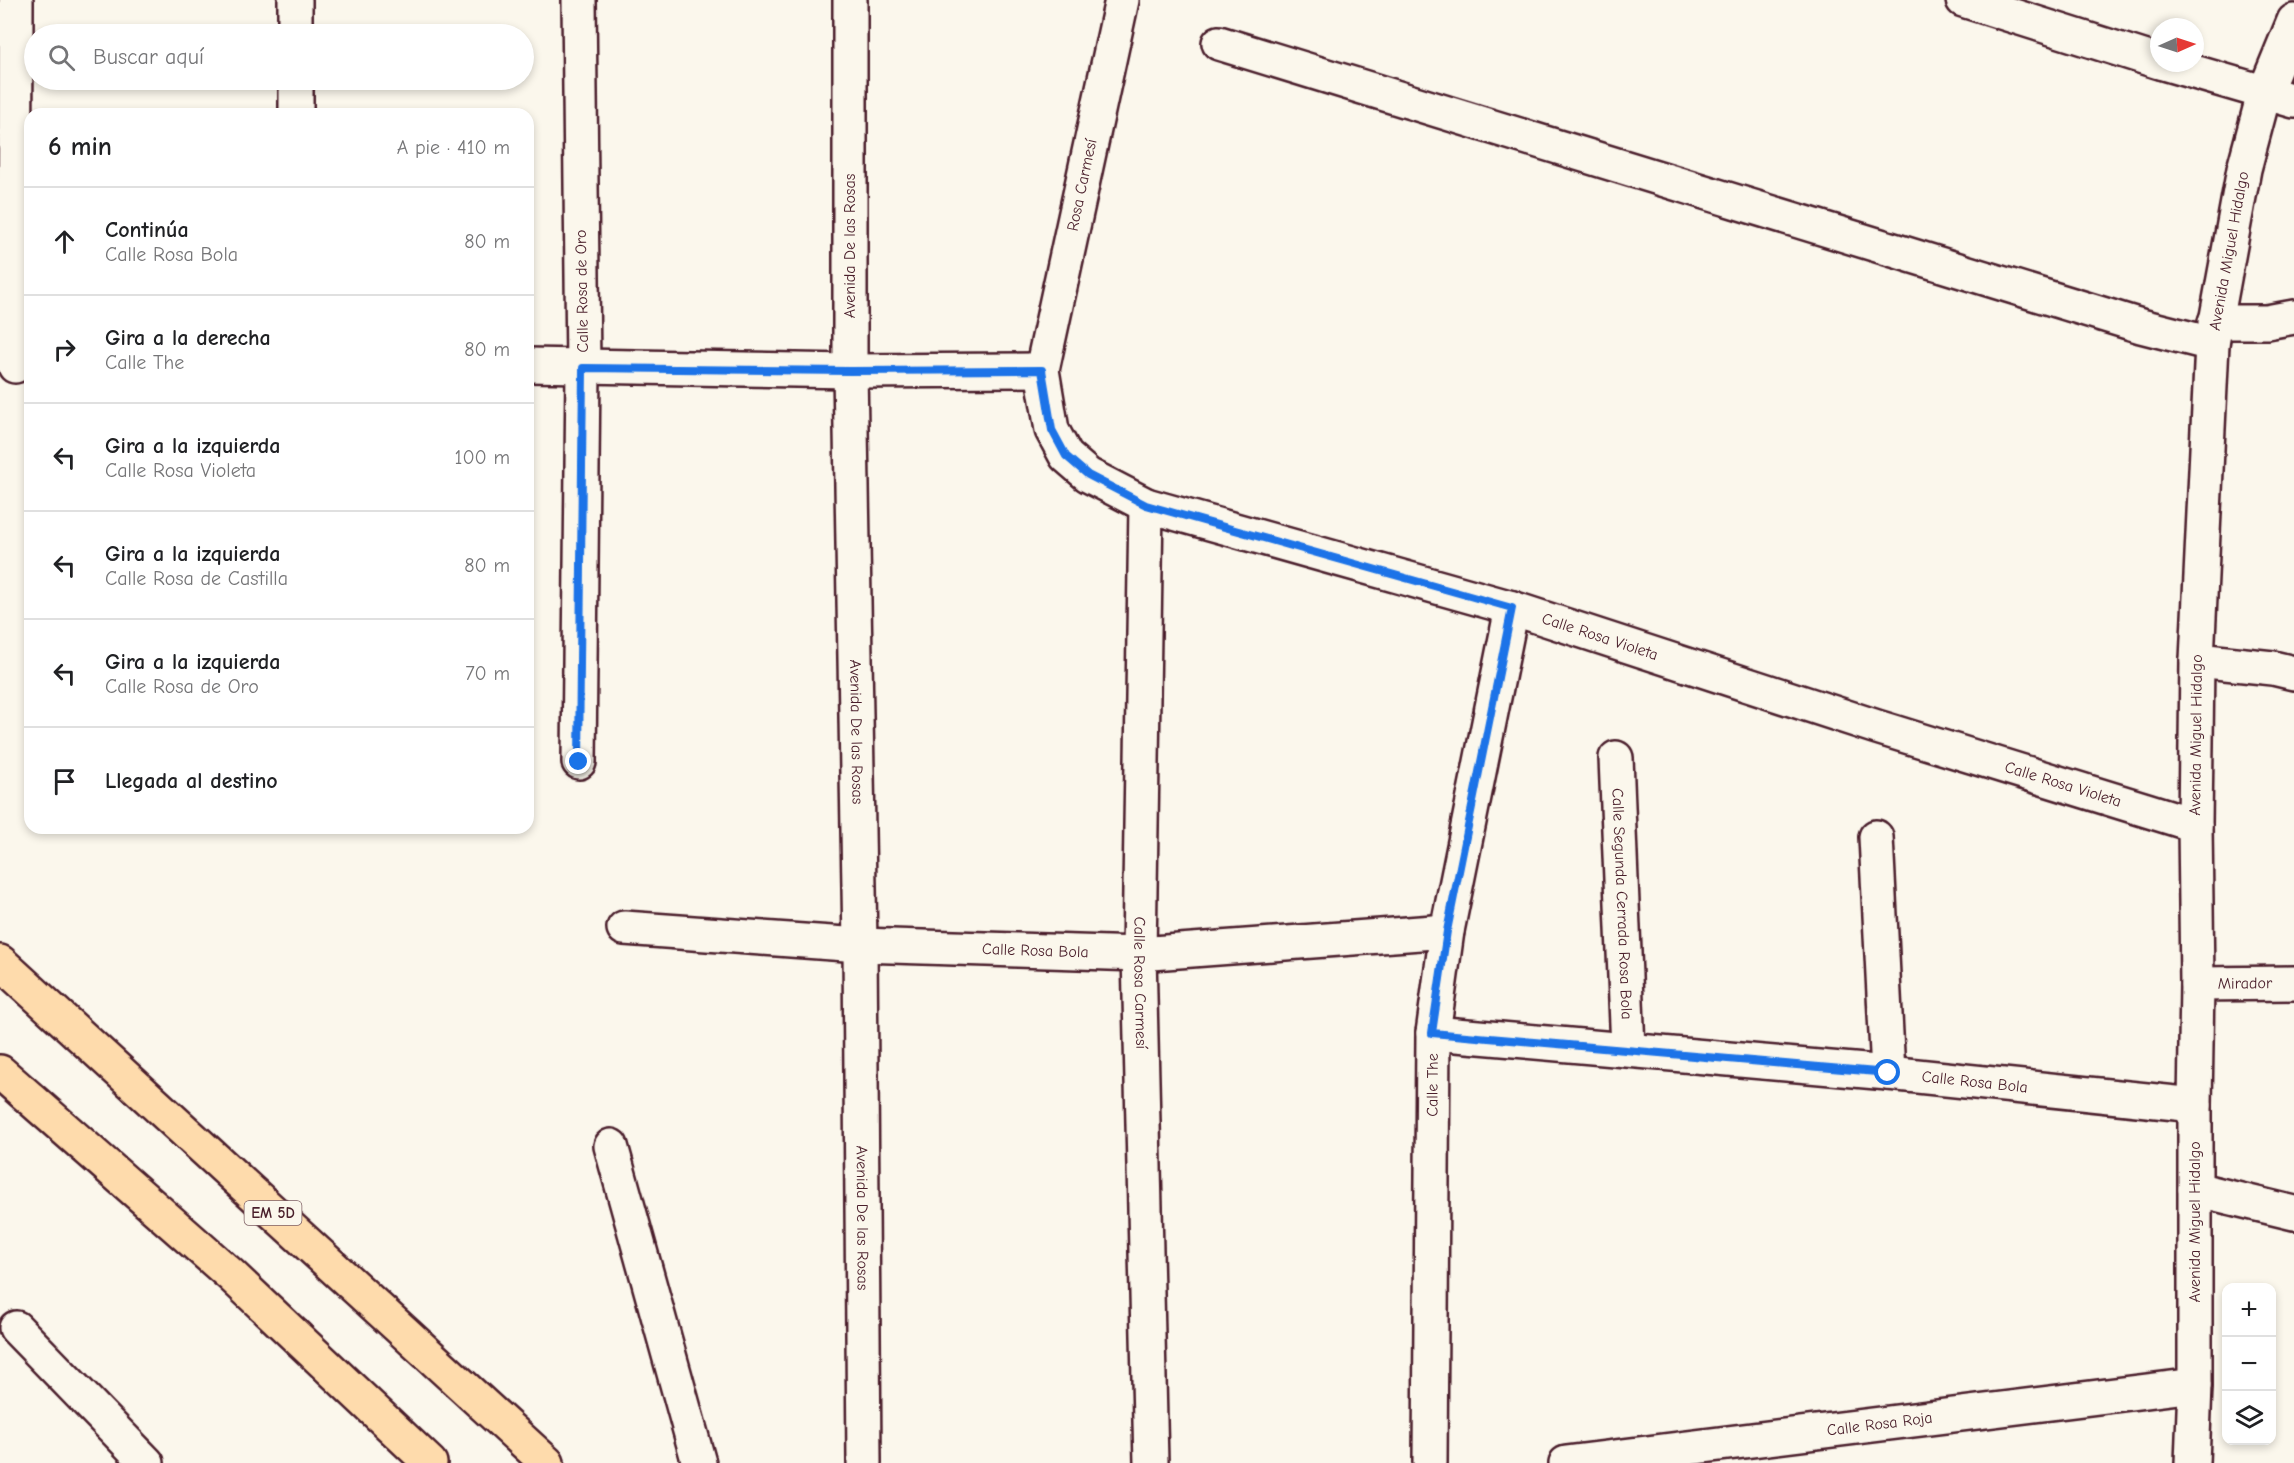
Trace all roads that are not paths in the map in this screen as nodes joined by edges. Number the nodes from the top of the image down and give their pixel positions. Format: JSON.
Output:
{"nodes":[{"id":1,"x":16,"y":0,"type":"edge"},
{"id":2,"x":295,"y":0,"type":"edge"},
{"id":3,"x":579,"y":0,"type":"edge"},
{"id":4,"x":850,"y":0,"type":"edge"},
{"id":5,"x":1122,"y":0,"type":"edge"},
{"id":6,"x":1963,"y":0,"type":"edge"},
{"id":7,"x":2294,"y":21,"type":"edge"},
{"id":8,"x":295,"y":24,"type":"edge"},
{"id":9,"x":1219,"y":43,"type":"dead end"},
{"id":10,"x":2150,"y":59,"type":"edge"},
{"id":11,"x":2195,"y":72,"type":"edge"},
{"id":12,"x":296,"y":90,"type":"edge"},
{"id":13,"x":2279,"y":97,"type":"edge"},
{"id":14,"x":296,"y":108,"type":"edge"},
{"id":15,"x":2294,"y":317,"type":"edge"},
{"id":16,"x":2213,"y":333,"type":"junction"},
{"id":17,"x":534,"y":365,"type":"edge"},
{"id":18,"x":15,"y":366,"type":"edge"},
{"id":19,"x":583,"y":368,"type":"junction"},
{"id":20,"x":1042,"y":370,"type":"junction"},
{"id":21,"x":850,"y":371,"type":"junction"},
{"id":22,"x":1146,"y":505,"type":"junction"},
{"id":23,"x":1512,"y":608,"type":"junction"},
{"id":24,"x":2197,"y":660,"type":"junction"},
{"id":25,"x":2294,"y":673,"type":"edge"},
{"id":26,"x":1616,"y":758,"type":"dead end"},
{"id":27,"x":579,"y":762,"type":"dead end"},
{"id":28,"x":2195,"y":825,"type":"junction"},
{"id":29,"x":1876,"y":837,"type":"dead end"},
{"id":30,"x":624,"y":928,"type":"dead end"},
{"id":31,"x":1447,"y":931,"type":"junction"},
{"id":32,"x":860,"y":945,"type":"junction"},
{"id":33,"x":1139,"y":954,"type":"junction"},
{"id":34,"x":0,"y":962,"type":"edge"},
{"id":35,"x":2294,"y":983,"type":"edge"},
{"id":36,"x":2197,"y":984,"type":"junction"},
{"id":37,"x":1432,"y":1033,"type":"junction"},
{"id":38,"x":1628,"y":1049,"type":"junction"},
{"id":39,"x":0,"y":1072,"type":"edge"},
{"id":40,"x":1888,"y":1073,"type":"junction"},
{"id":41,"x":2195,"y":1105,"type":"junction"},
{"id":42,"x":611,"y":1146,"type":"dead end"},
{"id":43,"x":2195,"y":1189,"type":"junction"},
{"id":44,"x":2294,"y":1213,"type":"edge"},
{"id":45,"x":16,"y":1328,"type":"dead end"},
{"id":46,"x":2195,"y":1385,"type":"junction"},
{"id":47,"x":1676,"y":1455,"type":"edge"},
{"id":48,"x":147,"y":1463,"type":"edge"},
{"id":49,"x":430,"y":1463,"type":"edge"},
{"id":50,"x":547,"y":1463,"type":"edge"},
{"id":51,"x":699,"y":1463,"type":"edge"},
{"id":52,"x":864,"y":1463,"type":"edge"},
{"id":53,"x":1151,"y":1463,"type":"edge"},
{"id":54,"x":1430,"y":1463,"type":"edge"},
{"id":55,"x":1566,"y":1463,"type":"edge"},
{"id":56,"x":2192,"y":1463,"type":"edge"}],
"edges":[{"from":1,"to":18,"type":"street"},
{"from":2,"to":8,"type":"street"},
{"from":3,"to":19,"type":"street","name":"Calle Rosa de Oro"},
{"from":4,"to":21,"type":"street","name":"Avenida De las Rosas"},
{"from":5,"to":20,"type":"street","name":"Rosa Carmesí"},
{"from":6,"to":10,"type":"street"},
{"from":7,"to":13,"type":"street","name":"Avenida Miguel Hidalgo"},
{"from":9,"to":16,"type":"street"},
{"from":11,"to":13,"type":"street"},
{"from":12,"to":14,"type":"street"},
{"from":13,"to":16,"type":"street","name":"Avenida Miguel Hidalgo"},
{"from":15,"to":16,"type":"street"},
{"from":16,"to":24,"type":"street","name":"Avenida Miguel Hidalgo"},
{"from":17,"to":19,"type":"street"},
{"from":19,"to":21,"type":"street"},
{"from":19,"to":27,"type":"street","name":"Calle Rosa de Oro"},
{"from":20,"to":21,"type":"street"},
{"from":20,"to":22,"type":"street","name":"Calle Rosa Violeta"},
{"from":21,"to":32,"type":"street","name":"Avenida De las Rosas"},
{"from":22,"to":23,"type":"street","name":"Calle Rosa Violeta"},
{"from":22,"to":33,"type":"street","name":"Calle Rosa Carmesí"},
{"from":23,"to":28,"type":"street","name":"Calle Rosa Violeta"},
{"from":23,"to":31,"type":"street","name":"Calle The"},
{"from":24,"to":25,"type":"street"},
{"from":24,"to":28,"type":"street","name":"Avenida Miguel Hidalgo"},
{"from":26,"to":38,"type":"street","name":"Calle Segunda Cerrada Rosa Bola"},
{"from":28,"to":36,"type":"street","name":"Avenida Miguel Hidalgo"},
{"from":29,"to":40,"type":"street"},
{"from":30,"to":32,"type":"street","name":"Calle Rosa Bola"},
{"from":31,"to":33,"type":"street","name":"Calle Rosa Bola"},
{"from":31,"to":37,"type":"street","name":"Calle The"},
{"from":32,"to":33,"type":"street","name":"Calle Rosa Bola"},
{"from":32,"to":52,"type":"street","name":"Avenida De las Rosas"},
{"from":33,"to":53,"type":"street","name":"Calle Rosa Carmesí"},
{"from":34,"to":50,"type":"highway","number":"EM 5D"},
{"from":35,"to":36,"type":"street","name":"Mirador"},
{"from":36,"to":41,"type":"street","name":"Avenida Miguel Hidalgo"},
{"from":37,"to":38,"type":"street","name":"Calle Rosa Bola"},
{"from":37,"to":54,"type":"street","name":"Calle The"},
{"from":38,"to":40,"type":"street","name":"Calle Rosa Bola"},
{"from":39,"to":49,"type":"highway"},
{"from":40,"to":41,"type":"street","name":"Calle Rosa Bola"},
{"from":41,"to":43,"type":"street","name":"Avenida Miguel Hidalgo"},
{"from":42,"to":51,"type":"street"},
{"from":43,"to":44,"type":"street"},
{"from":43,"to":46,"type":"street","name":"Avenida Miguel Hidalgo"},
{"from":45,"to":48,"type":"street"},
{"from":46,"to":47,"type":"street","name":"Calle Rosa Roja"},
{"from":46,"to":56,"type":"street","name":"Avenida Miguel Hidalgo"},
{"from":47,"to":55,"type":"street","name":"Calle Rosa Roja"}]}
